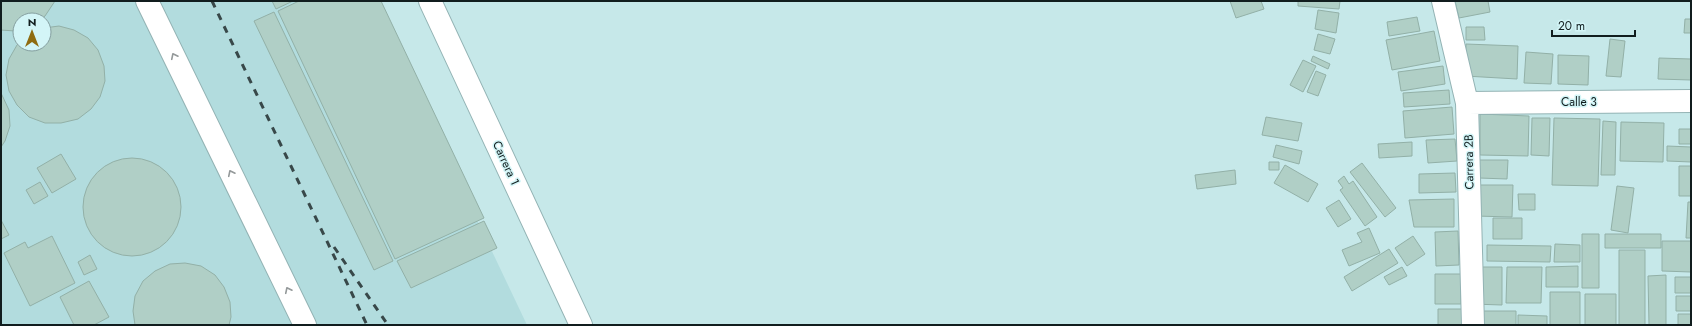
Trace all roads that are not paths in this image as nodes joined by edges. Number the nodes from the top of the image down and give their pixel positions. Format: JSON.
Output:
{"nodes":[{"id":1,"x":147,"y":1,"type":"edge"},
{"id":2,"x":430,"y":1,"type":"edge"},
{"id":3,"x":1443,"y":1,"type":"edge"},
{"id":4,"x":1691,"y":101,"type":"edge"},
{"id":5,"x":1467,"y":103,"type":"junction"},
{"id":6,"x":305,"y":325,"type":"edge"},
{"id":7,"x":581,"y":325,"type":"edge"},
{"id":8,"x":1473,"y":325,"type":"edge"}],
"edges":[{"from":6,"to":1,"type":"street","one_way":true},
{"from":2,"to":7,"type":"street","name":"Carrera 1"},
{"from":3,"to":5,"type":"street","name":"Carrera 2B"},
{"from":4,"to":5,"type":"street","name":"Calle 3"},
{"from":5,"to":8,"type":"street","name":"Carrera 2B"}]}
